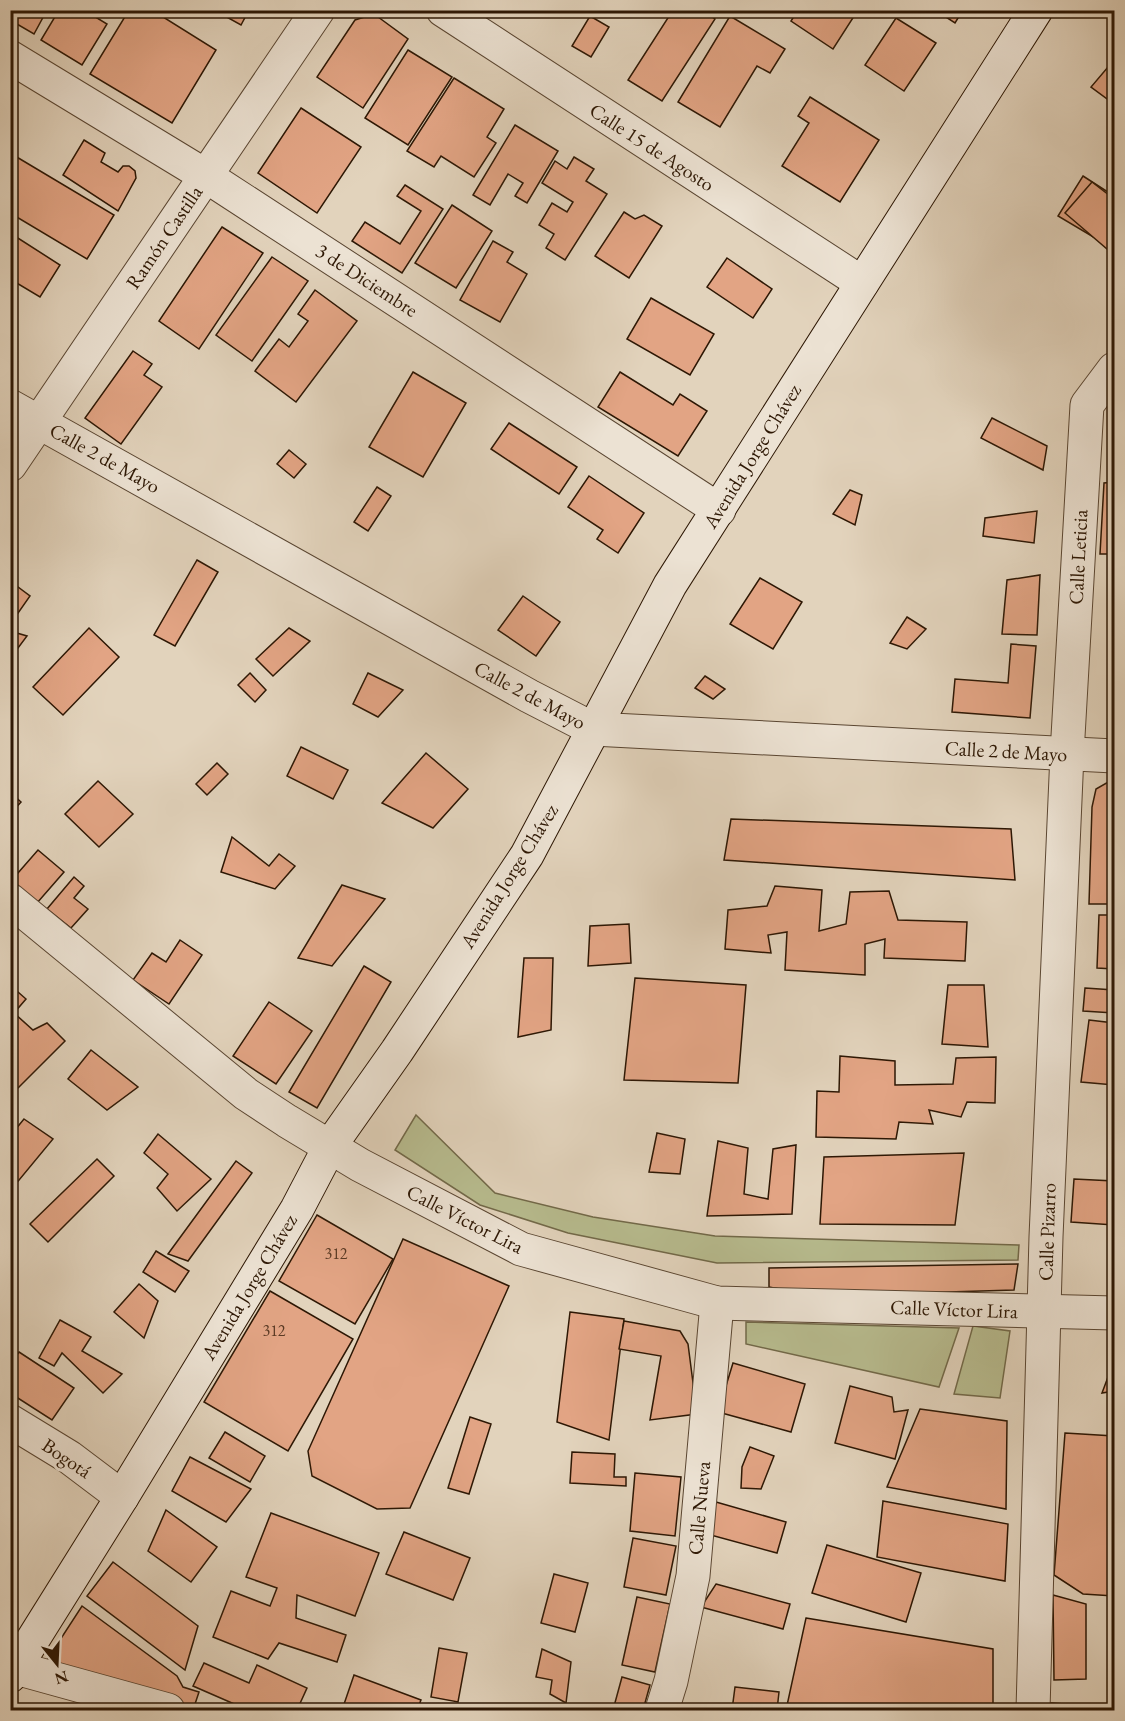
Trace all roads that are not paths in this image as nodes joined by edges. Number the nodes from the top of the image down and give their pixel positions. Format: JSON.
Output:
{"nodes":[{"id":1,"x":318,"y":10,"type":"edge"},
{"id":2,"x":443,"y":10,"type":"edge"},
{"id":3,"x":1036,"y":10,"type":"edge"},
{"id":4,"x":10,"y":57,"type":"edge"},
{"id":5,"x":206,"y":176,"type":"junction"},
{"id":6,"x":862,"y":283,"type":"junction"},
{"id":7,"x":1114,"y":369,"type":"edge"},
{"id":8,"x":10,"y":406,"type":"edge"},
{"id":9,"x":39,"y":421,"type":"junction"},
{"id":10,"x":10,"y":465,"type":"edge"},
{"id":11,"x":719,"y":510,"type":"junction"},
{"id":12,"x":593,"y":729,"type":"junction"},
{"id":13,"x":1067,"y":754,"type":"junction"},
{"id":14,"x":1114,"y":756,"type":"edge"},
{"id":15,"x":10,"y":900,"type":"edge"},
{"id":16,"x":330,"y":1146,"type":"junction"},
{"id":17,"x":717,"y":1303,"type":"junction"},
{"id":18,"x":1044,"y":1312,"type":"junction"},
{"id":19,"x":1114,"y":1313,"type":"edge"},
{"id":20,"x":10,"y":1421,"type":"edge"},
{"id":21,"x":122,"y":1497,"type":"junction"},
{"id":22,"x":13,"y":1672,"type":"edge"},
{"id":23,"x":168,"y":1710,"type":"edge"},
{"id":24,"x":662,"y":1710,"type":"edge"},
{"id":25,"x":1033,"y":1710,"type":"edge"}],
"edges":[{"from":1,"to":5,"type":"street","name":"Ramón Castilla"},
{"from":2,"to":6,"type":"street","name":"Calle 15 de Agosto"},
{"from":3,"to":6,"type":"street","name":"Avenida Jorge Chávez"},
{"from":4,"to":5,"type":"street","name":"3 de Diciembre"},
{"from":5,"to":9,"type":"street","name":"Ramón Castilla"},
{"from":5,"to":11,"type":"street","name":"3 de Diciembre"},
{"from":6,"to":11,"type":"street","name":"Avenida Jorge Chávez"},
{"from":7,"to":13,"type":"street","name":"Calle Leticia"},
{"from":8,"to":9,"type":"street","name":"Calle 2 de Mayo"},
{"from":9,"to":10,"type":"street","name":"Ramón Castilla"},
{"from":9,"to":12,"type":"street","name":"Calle 2 de Mayo"},
{"from":11,"to":12,"type":"street","name":"Avenida Jorge Chávez"},
{"from":12,"to":13,"type":"street","name":"Calle 2 de Mayo"},
{"from":12,"to":16,"type":"street","name":"Avenida Jorge Chávez"},
{"from":13,"to":14,"type":"street","name":"Calle 2 de Mayo"},
{"from":13,"to":18,"type":"street","name":"Calle Pizarro"},
{"from":15,"to":16,"type":"street","name":"Calle Víctor Lira"},
{"from":16,"to":17,"type":"street","name":"Calle Víctor Lira"},
{"from":16,"to":21,"type":"street","name":"Avenida Jorge Chávez"},
{"from":17,"to":18,"type":"street","name":"Calle Víctor Lira"},
{"from":17,"to":24,"type":"street","name":"Calle Nueva"},
{"from":18,"to":19,"type":"street","name":"Calle Víctor Lira"},
{"from":18,"to":25,"type":"street","name":"Calle Pizarro"},
{"from":20,"to":21,"type":"street","name":"Bogotá"},
{"from":21,"to":22,"type":"street","name":"Avenida Jorge Chávez"},
{"from":22,"to":23,"type":"street"}]}
